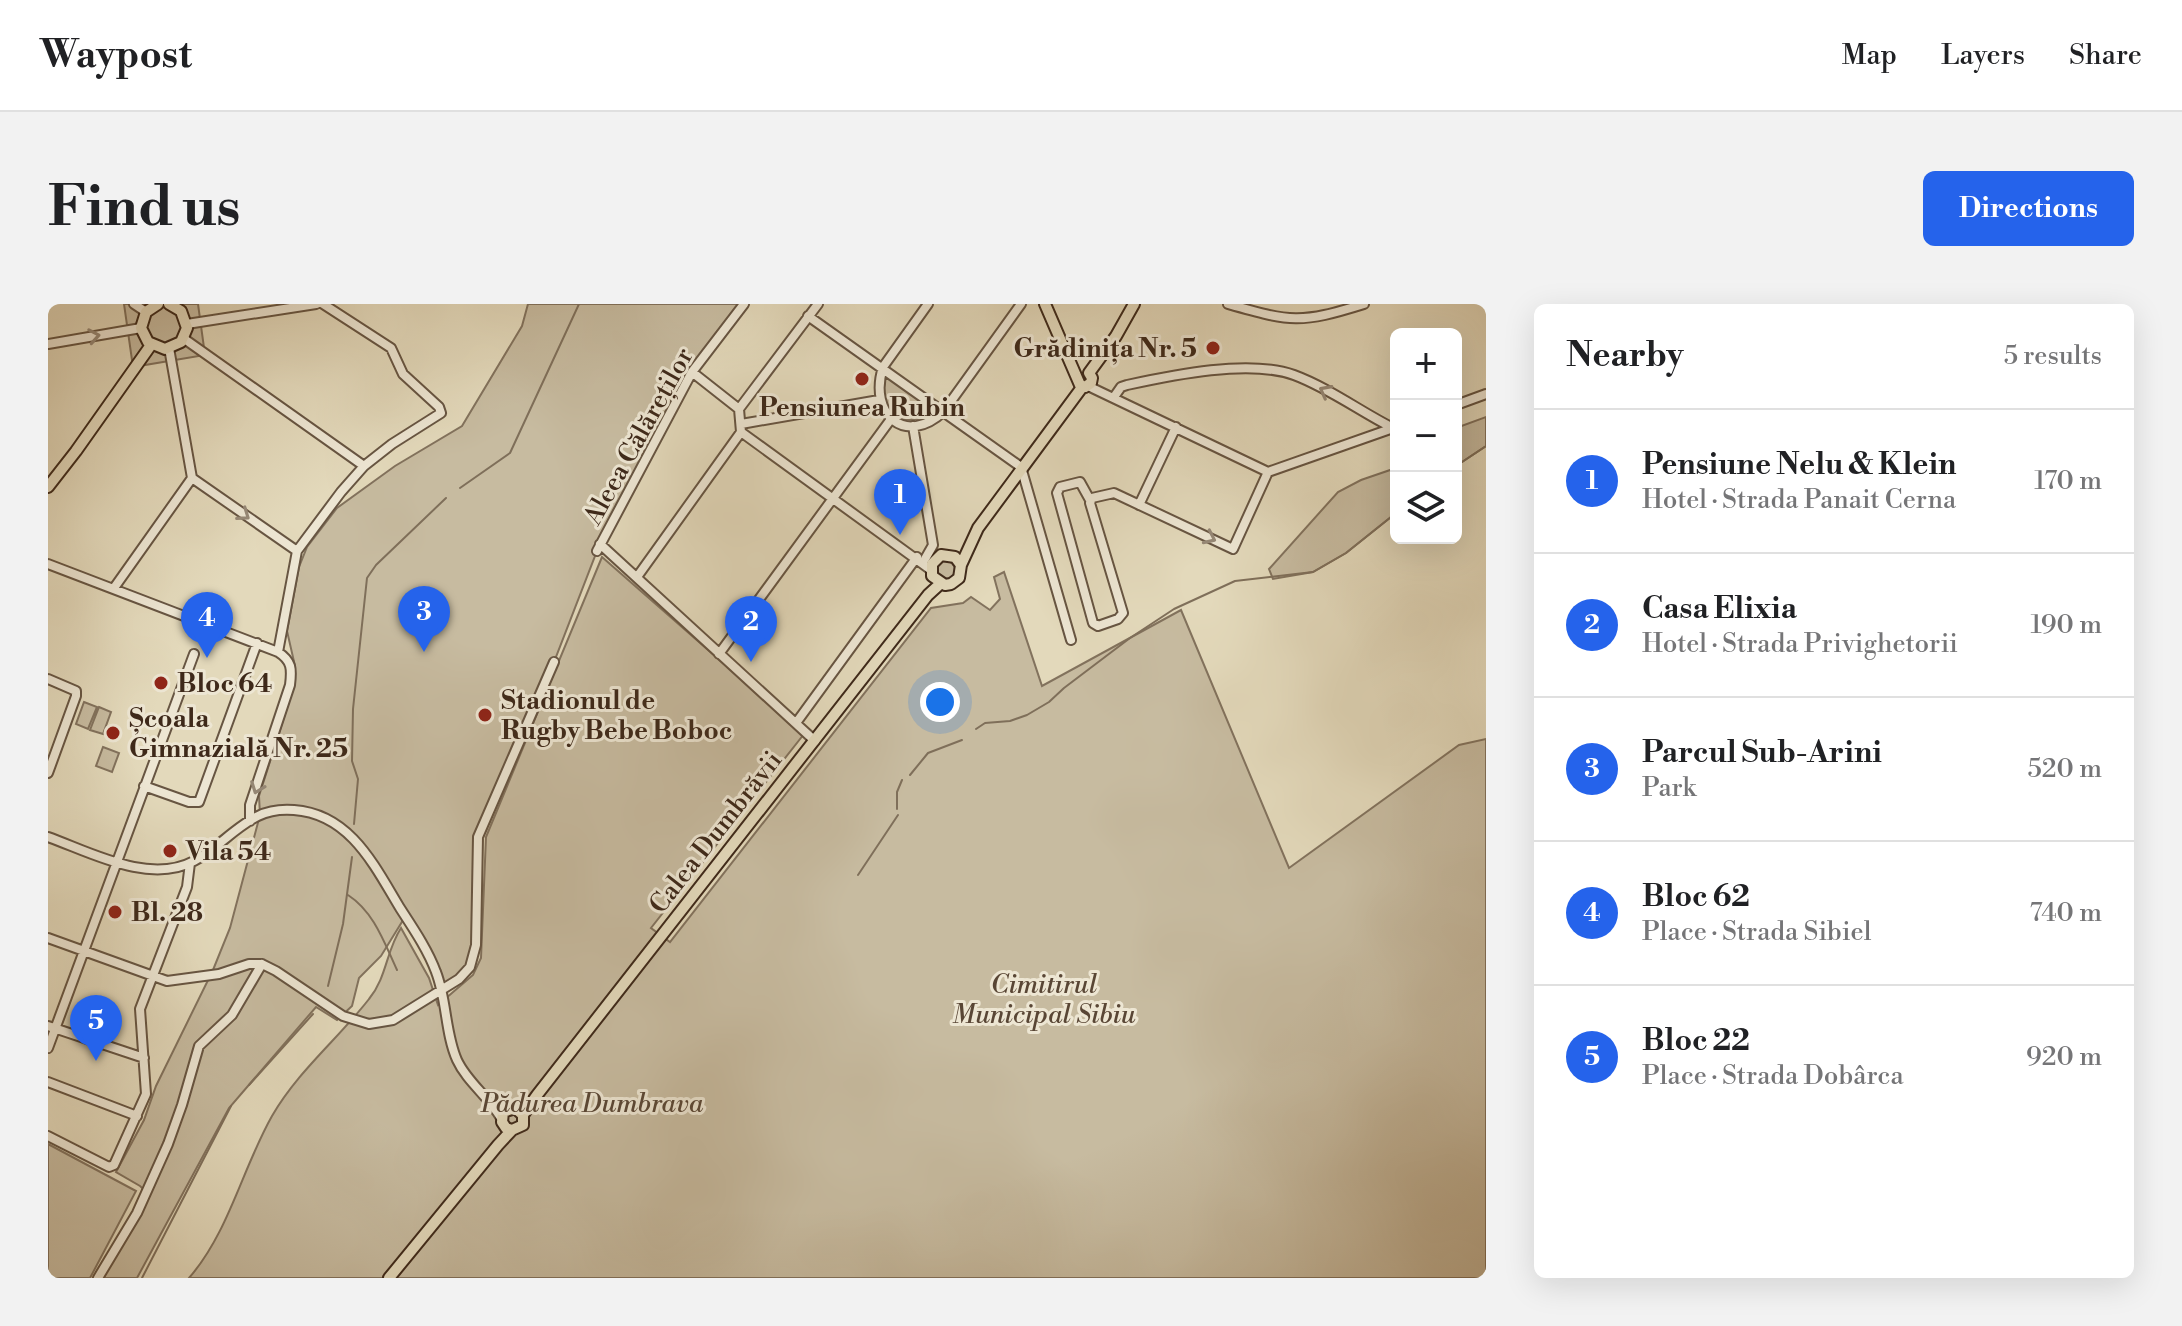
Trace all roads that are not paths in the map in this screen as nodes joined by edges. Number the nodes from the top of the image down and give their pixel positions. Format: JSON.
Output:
{"nodes":[{"id":1,"x":134,"y":304,"type":"edge"},
{"id":2,"x":158,"y":304,"type":"edge"},
{"id":3,"x":316,"y":304,"type":"edge"},
{"id":4,"x":323,"y":304,"type":"edge"},
{"id":5,"x":744,"y":304,"type":"edge"},
{"id":6,"x":818,"y":304,"type":"edge"},
{"id":7,"x":928,"y":304,"type":"edge"},
{"id":8,"x":1021,"y":304,"type":"edge"},
{"id":9,"x":1045,"y":304,"type":"edge"},
{"id":10,"x":1134,"y":304,"type":"edge"},
{"id":11,"x":1228,"y":304,"type":"edge"},
{"id":12,"x":1364,"y":304,"type":"edge"},
{"id":13,"x":174,"y":305,"type":"edge"},
{"id":14,"x":146,"y":312,"type":"junction"},
{"id":15,"x":808,"y":316,"type":"junction"},
{"id":16,"x":187,"y":324,"type":"junction"},
{"id":17,"x":141,"y":328,"type":"junction"},
{"id":18,"x":183,"y":338,"type":"junction"},
{"id":19,"x":48,"y":344,"type":"edge"},
{"id":20,"x":151,"y":345,"type":"junction"},
{"id":21,"x":169,"y":348,"type":"junction"},
{"id":22,"x":883,"y":367,"type":"junction"},
{"id":23,"x":692,"y":372,"type":"junction"},
{"id":24,"x":1085,"y":380,"type":"junction"},
{"id":25,"x":1486,"y":394,"type":"edge"},
{"id":26,"x":1114,"y":397,"type":"junction"},
{"id":27,"x":879,"y":400,"type":"junction"},
{"id":28,"x":1462,"y":403,"type":"edge"},
{"id":29,"x":739,"y":409,"type":"junction"},
{"id":30,"x":944,"y":411,"type":"junction"},
{"id":31,"x":891,"y":419,"type":"junction"},
{"id":32,"x":1390,"y":425,"type":"edge"},
{"id":33,"x":913,"y":426,"type":"junction"},
{"id":34,"x":1176,"y":427,"type":"junction"},
{"id":35,"x":741,"y":428,"type":"junction"},
{"id":36,"x":1390,"y":430,"type":"edge"},
{"id":37,"x":364,"y":466,"type":"junction"},
{"id":38,"x":1021,"y":467,"type":"junction"},
{"id":39,"x":1268,"y":472,"type":"junction"},
{"id":40,"x":192,"y":478,"type":"junction"},
{"id":41,"x":48,"y":487,"type":"edge"},
{"id":42,"x":832,"y":497,"type":"junction"},
{"id":43,"x":1090,"y":500,"type":"junction"},
{"id":44,"x":1139,"y":505,"type":"junction"},
{"id":45,"x":978,"y":528,"type":"junction"},
{"id":46,"x":933,"y":545,"type":"junction"},
{"id":47,"x":297,"y":551,"type":"junction"},
{"id":48,"x":48,"y":564,"type":"edge"},
{"id":49,"x":933,"y":564,"type":"junction"},
{"id":50,"x":961,"y":565,"type":"junction"},
{"id":51,"x":637,"y":577,"type":"junction"},
{"id":52,"x":114,"y":588,"type":"junction"},
{"id":53,"x":1071,"y":640,"type":"dead end"},
{"id":54,"x":257,"y":643,"type":"junction"},
{"id":55,"x":278,"y":652,"type":"junction"},
{"id":56,"x":194,"y":654,"type":"dead end"},
{"id":57,"x":719,"y":654,"type":"junction"},
{"id":58,"x":554,"y":662,"type":"dead end"},
{"id":59,"x":48,"y":679,"type":"edge"},
{"id":60,"x":796,"y":723,"type":"junction"},
{"id":61,"x":815,"y":741,"type":"junction"},
{"id":62,"x":48,"y":773,"type":"edge"},
{"id":63,"x":144,"y":786,"type":"junction"},
{"id":64,"x":250,"y":821,"type":"junction"},
{"id":65,"x":48,"y":837,"type":"edge"},
{"id":66,"x":116,"y":861,"type":"junction"},
{"id":67,"x":190,"y":863,"type":"junction"},
{"id":68,"x":48,"y":938,"type":"edge"},
{"id":69,"x":83,"y":951,"type":"junction"},
{"id":70,"x":262,"y":964,"type":"junction"},
{"id":71,"x":153,"y":977,"type":"junction"},
{"id":72,"x":442,"y":990,"type":"junction"},
{"id":73,"x":52,"y":1027,"type":"edge"},
{"id":74,"x":48,"y":1048,"type":"edge"},
{"id":75,"x":144,"y":1058,"type":"junction"},
{"id":76,"x":48,"y":1082,"type":"edge"},
{"id":77,"x":491,"y":1101,"type":"junction"},
{"id":78,"x":517,"y":1111,"type":"junction"},
{"id":79,"x":137,"y":1116,"type":"junction"},
{"id":80,"x":505,"y":1125,"type":"junction"},
{"id":81,"x":48,"y":1136,"type":"edge"},
{"id":82,"x":98,"y":1278,"type":"edge"},
{"id":83,"x":389,"y":1278,"type":"edge"}],
"edges":[{"from":1,"to":14,"type":"street"},
{"from":2,"to":14,"type":"main road"},
{"from":3,"to":16,"type":"street"},
{"from":4,"to":37,"type":"street"},
{"from":5,"to":23,"type":"street","name":"Aleea Călăreților"},
{"from":6,"to":15,"type":"street"},
{"from":7,"to":22,"type":"street"},
{"from":8,"to":30,"type":"street"},
{"from":9,"to":24,"type":"main road"},
{"from":10,"to":24,"type":"main road","name":"Calea Dumbrăvii"},
{"from":11,"to":12,"type":"street"},
{"from":13,"to":16,"type":"main road"},
{"from":14,"to":17,"type":"main road"},
{"from":15,"to":22,"type":"street"},
{"from":15,"to":29,"type":"street"},
{"from":16,"to":18,"type":"main road"},
{"from":19,"to":17,"type":"street","one_way":true},
{"from":17,"to":20,"type":"main road"},
{"from":18,"to":21,"type":"main road"},
{"from":18,"to":37,"type":"street"},
{"from":20,"to":21,"type":"main road"},
{"from":20,"to":41,"type":"main road"},
{"from":21,"to":40,"type":"street"},
{"from":22,"to":27,"type":"street"},
{"from":22,"to":30,"type":"street"},
{"from":23,"to":29,"type":"street"},
{"from":23,"to":51,"type":"street","name":"Aleea Călăreților"},
{"from":24,"to":26,"type":"street"},
{"from":24,"to":38,"type":"main road","name":"Calea Dumbrăvii"},
{"from":25,"to":28,"type":"street"},
{"from":32,"to":26,"type":"street","one_way":true},
{"from":26,"to":34,"type":"street"},
{"from":27,"to":31,"type":"street"},
{"from":27,"to":35,"type":"street"},
{"from":29,"to":35,"type":"street"},
{"from":30,"to":33,"type":"street"},
{"from":30,"to":38,"type":"street"},
{"from":31,"to":33,"type":"street"},
{"from":31,"to":42,"type":"street"},
{"from":33,"to":46,"type":"street"},
{"from":34,"to":39,"type":"street"},
{"from":34,"to":44,"type":"street"},
{"from":35,"to":42,"type":"street"},
{"from":35,"to":51,"type":"street"},
{"from":36,"to":39,"type":"street"},
{"from":37,"to":47,"type":"street"},
{"from":38,"to":45,"type":"main road","name":"Calea Dumbrăvii"},
{"from":38,"to":53,"type":"street"},
{"from":44,"to":39,"type":"street","one_way":true},
{"from":40,"to":47,"type":"street","one_way":true},
{"from":40,"to":52,"type":"street"},
{"from":42,"to":49,"type":"street"},
{"from":42,"to":57,"type":"street"},
{"from":43,"to":43,"type":"street"},
{"from":43,"to":44,"type":"street"},
{"from":45,"to":49,"type":"main road","name":"Calea Dumbrăvii"},
{"from":45,"to":50,"type":"main road","name":"Calea Dumbrăvii"},
{"from":46,"to":49,"type":"street"},
{"from":46,"to":49,"type":"street"},
{"from":47,"to":55,"type":"street"},
{"from":48,"to":52,"type":"street"},
{"from":49,"to":50,"type":"main road"},
{"from":49,"to":50,"type":"main road"},
{"from":49,"to":60,"type":"street","name":"Calea Dumbrăvii"},
{"from":49,"to":61,"type":"main road","name":"Calea Dumbrăvii"},
{"from":51,"to":57,"type":"street"},
{"from":52,"to":54,"type":"street"},
{"from":54,"to":55,"type":"street"},
{"from":54,"to":63,"type":"street"},
{"from":55,"to":64,"type":"street","one_way":true},
{"from":56,"to":63,"type":"street"},
{"from":57,"to":60,"type":"street"},
{"from":58,"to":72,"type":"street"},
{"from":59,"to":62,"type":"street"},
{"from":60,"to":61,"type":"street"},
{"from":61,"to":78,"type":"main road","name":"Calea Dumbrăvii"},
{"from":63,"to":66,"type":"street"},
{"from":64,"to":67,"type":"street"},
{"from":64,"to":72,"type":"street"},
{"from":65,"to":66,"type":"street"},
{"from":66,"to":67,"type":"street"},
{"from":66,"to":69,"type":"street"},
{"from":67,"to":71,"type":"street"},
{"from":68,"to":69,"type":"street"},
{"from":69,"to":71,"type":"street"},
{"from":69,"to":73,"type":"street"},
{"from":70,"to":71,"type":"street"},
{"from":70,"to":72,"type":"street"},
{"from":70,"to":82,"type":"street"},
{"from":71,"to":75,"type":"street"},
{"from":72,"to":77,"type":"street"},
{"from":73,"to":74,"type":"street"},
{"from":73,"to":75,"type":"street"},
{"from":75,"to":79,"type":"street"},
{"from":76,"to":79,"type":"street"},
{"from":77,"to":78,"type":"street"},
{"from":77,"to":80,"type":"street"},
{"from":78,"to":80,"type":"main road"},
{"from":78,"to":80,"type":"main road"},
{"from":79,"to":81,"type":"street"},
{"from":80,"to":83,"type":"main road"}]}
